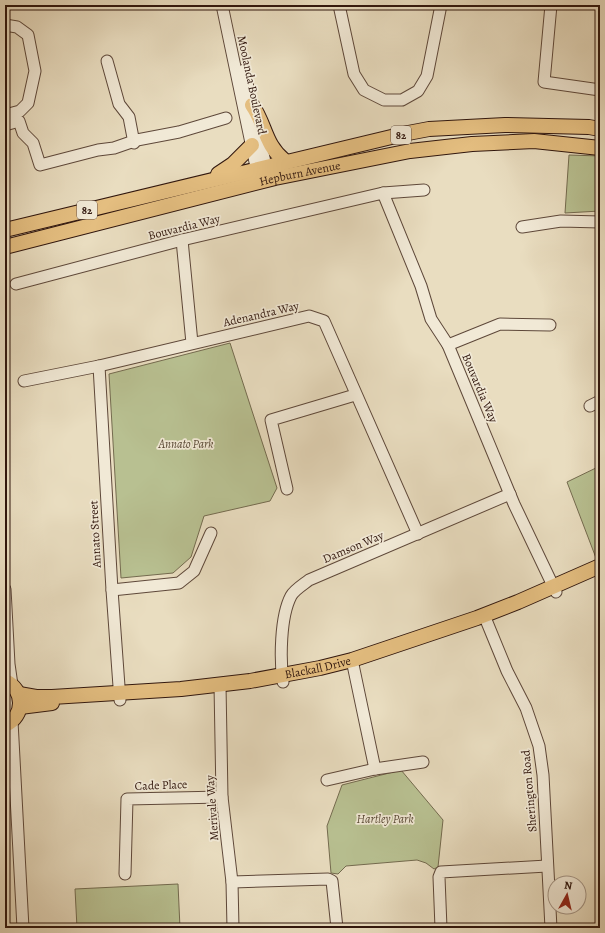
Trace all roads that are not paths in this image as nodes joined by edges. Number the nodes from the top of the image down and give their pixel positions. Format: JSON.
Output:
{"nodes":[{"id":1,"x":222,"y":5,"type":"edge"},
{"id":2,"x":230,"y":5,"type":"edge"},
{"id":3,"x":339,"y":5,"type":"edge"},
{"id":4,"x":441,"y":5,"type":"edge"},
{"id":5,"x":552,"y":5,"type":"edge"},
{"id":6,"x":5,"y":25,"type":"edge"},
{"id":7,"x":107,"y":61,"type":"dead end"},
{"id":8,"x":600,"y":90,"type":"edge"},
{"id":9,"x":252,"y":105,"type":"junction"},
{"id":10,"x":5,"y":115,"type":"edge"},
{"id":11,"x":226,"y":118,"type":"dead end"},
{"id":12,"x":5,"y":125,"type":"edge"},
{"id":13,"x":600,"y":129,"type":"edge"},
{"id":14,"x":134,"y":143,"type":"junction"},
{"id":15,"x":252,"y":146,"type":"junction"},
{"id":16,"x":600,"y":148,"type":"edge"},
{"id":17,"x":285,"y":161,"type":"junction"},
{"id":18,"x":262,"y":167,"type":"junction"},
{"id":19,"x":275,"y":178,"type":"junction"},
{"id":20,"x":206,"y":181,"type":"junction"},
{"id":21,"x":255,"y":183,"type":"junction"},
{"id":22,"x":424,"y":190,"type":"dead end"},
{"id":23,"x":383,"y":193,"type":"junction"},
{"id":24,"x":600,"y":222,"type":"edge"},
{"id":25,"x":522,"y":227,"type":"dead end"},
{"id":26,"x":5,"y":230,"type":"edge"},
{"id":27,"x":182,"y":240,"type":"junction"},
{"id":28,"x":20,"y":244,"type":"junction"},
{"id":29,"x":5,"y":247,"type":"edge"},
{"id":30,"x":5,"y":256,"type":"edge"},
{"id":31,"x":16,"y":284,"type":"dead end"},
{"id":32,"x":550,"y":325,"type":"dead end"},
{"id":33,"x":192,"y":343,"type":"junction"},
{"id":34,"x":448,"y":345,"type":"junction"},
{"id":35,"x":99,"y":366,"type":"junction"},
{"id":36,"x":24,"y":381,"type":"dead end"},
{"id":37,"x":355,"y":395,"type":"junction"},
{"id":38,"x":600,"y":401,"type":"edge"},
{"id":39,"x":590,"y":406,"type":"dead end"},
{"id":40,"x":287,"y":489,"type":"dead end"},
{"id":41,"x":510,"y":494,"type":"junction"},
{"id":42,"x":211,"y":533,"type":"dead end"},
{"id":43,"x":418,"y":534,"type":"junction"},
{"id":44,"x":600,"y":566,"type":"edge"},
{"id":45,"x":600,"y":573,"type":"edge"},
{"id":46,"x":5,"y":589,"type":"edge"},
{"id":47,"x":112,"y":590,"type":"junction"},
{"id":48,"x":555,"y":590,"type":"junction"},
{"id":49,"x":482,"y":619,"type":"junction"},
{"id":50,"x":353,"y":663,"type":"junction"},
{"id":51,"x":283,"y":679,"type":"junction"},
{"id":52,"x":220,"y":688,"type":"junction"},
{"id":53,"x":14,"y":692,"type":"edge"},
{"id":54,"x":120,"y":696,"type":"junction"},
{"id":55,"x":8,"y":723,"type":"edge"},
{"id":56,"x":423,"y":762,"type":"dead end"},
{"id":57,"x":375,"y":769,"type":"junction"},
{"id":58,"x":327,"y":780,"type":"dead end"},
{"id":59,"x":222,"y":796,"type":"junction"},
{"id":60,"x":544,"y":866,"type":"junction"},
{"id":61,"x":125,"y":874,"type":"dead end"},
{"id":62,"x":232,"y":882,"type":"junction"},
{"id":63,"x":23,"y":928,"type":"edge"},
{"id":64,"x":233,"y":928,"type":"edge"},
{"id":65,"x":337,"y":928,"type":"edge"},
{"id":66,"x":441,"y":928,"type":"edge"},
{"id":67,"x":544,"y":928,"type":"edge"},
{"id":68,"x":552,"y":928,"type":"edge"}],
"edges":[{"from":1,"to":15,"type":"street","name":"Moolanda Boulevard"},
{"from":2,"to":9,"type":"street","name":"Moolanda Boulevard"},
{"from":3,"to":4,"type":"street"},
{"from":5,"to":8,"type":"street"},
{"from":6,"to":10,"type":"street"},
{"from":7,"to":14,"type":"street"},
{"from":9,"to":17,"type":"main road"},
{"from":9,"to":18,"type":"street","name":"Moolanda Boulevard"},
{"from":11,"to":14,"type":"street"},
{"from":12,"to":14,"type":"street"},
{"from":13,"to":17,"type":"main road","name":"Hepburn Avenue","number":"82"},
{"from":15,"to":18,"type":"street","name":"Moolanda Boulevard"},
{"from":15,"to":20,"type":"main road"},
{"from":16,"to":19,"type":"main road","name":"Hepburn Avenue","number":"82"},
{"from":17,"to":18,"type":"main road","name":"Hepburn Avenue","number":"82"},
{"from":18,"to":19,"type":"street","name":"Moolanda Boulevard"},
{"from":18,"to":20,"type":"main road","name":"Hepburn Avenue","number":"82"},
{"from":18,"to":21,"type":"street","name":"Moolanda Boulevard"},
{"from":19,"to":21,"type":"main road","name":"Hepburn Avenue","number":"82"},
{"from":20,"to":26,"type":"main road","name":"Hepburn Avenue","number":"82"},
{"from":21,"to":28,"type":"main road","name":"Hepburn Avenue","number":"82"},
{"from":22,"to":23,"type":"street","name":"Bouvardia Way"},
{"from":23,"to":27,"type":"street","name":"Bouvardia Way"},
{"from":23,"to":34,"type":"street","name":"Bouvardia Way"},
{"from":24,"to":25,"type":"street"},
{"from":27,"to":31,"type":"street","name":"Bouvardia Way"},
{"from":27,"to":33,"type":"street"},
{"from":28,"to":29,"type":"main road","name":"Hepburn Avenue","number":"82"},
{"from":28,"to":30,"type":"main road"},
{"from":32,"to":34,"type":"street"},
{"from":33,"to":35,"type":"street","name":"Adenandra Way"},
{"from":33,"to":37,"type":"street","name":"Adenandra Way"},
{"from":34,"to":41,"type":"street","name":"Bouvardia Way"},
{"from":35,"to":36,"type":"street","name":"Adenandra Way"},
{"from":35,"to":47,"type":"street","name":"Annato Street"},
{"from":37,"to":40,"type":"street"},
{"from":37,"to":43,"type":"street","name":"Adenandra Way"},
{"from":38,"to":39,"type":"street"},
{"from":41,"to":43,"type":"street","name":"Damson Way"},
{"from":41,"to":48,"type":"street","name":"Bouvardia Way"},
{"from":42,"to":47,"type":"street"},
{"from":43,"to":51,"type":"street","name":"Damson Way"},
{"from":44,"to":48,"type":"main road","name":"Blackall Drive"},
{"from":45,"to":48,"type":"main road","name":"Blackall Drive"},
{"from":46,"to":53,"type":"street"},
{"from":47,"to":54,"type":"street","name":"Annato Street"},
{"from":48,"to":49,"type":"main road","name":"Blackall Drive"},
{"from":49,"to":50,"type":"main road","name":"Blackall Drive"},
{"from":49,"to":60,"type":"street","name":"Sherington Road"},
{"from":50,"to":51,"type":"main road","name":"Blackall Drive"},
{"from":50,"to":57,"type":"street"},
{"from":51,"to":52,"type":"main road","name":"Blackall Drive"},
{"from":52,"to":54,"type":"main road","name":"Blackall Drive"},
{"from":52,"to":59,"type":"street","name":"Merivale Way"},
{"from":53,"to":54,"type":"main road","name":"Blackall Drive"},
{"from":53,"to":55,"type":"main road"},
{"from":55,"to":63,"type":"street"},
{"from":56,"to":57,"type":"street"},
{"from":57,"to":58,"type":"street"},
{"from":59,"to":61,"type":"street","name":"Cade Place"},
{"from":59,"to":62,"type":"street","name":"Merivale Way"},
{"from":60,"to":66,"type":"street"},
{"from":60,"to":67,"type":"street","name":"Sherington Road"},
{"from":60,"to":68,"type":"street","name":"Sherington Road"},
{"from":62,"to":64,"type":"street","name":"Merivale Way"},
{"from":62,"to":65,"type":"street"}]}
